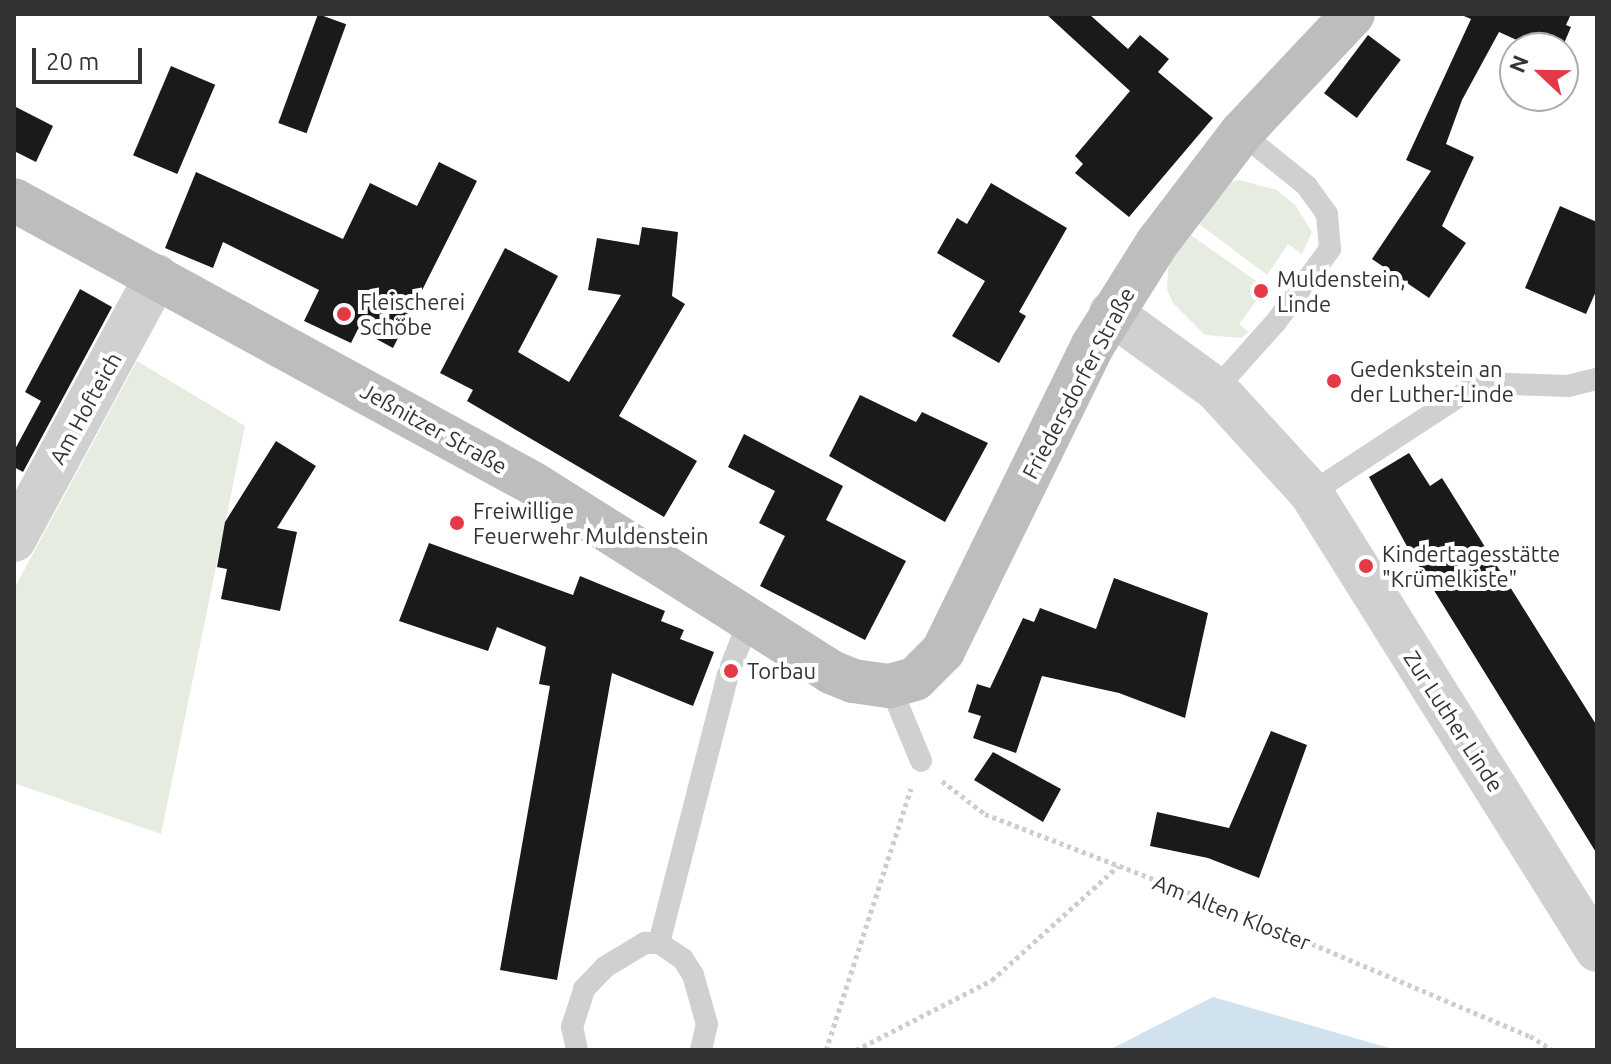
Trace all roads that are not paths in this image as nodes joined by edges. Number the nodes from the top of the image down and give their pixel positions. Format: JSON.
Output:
{"nodes":[{"id":1,"x":1353,"y":14,"type":"edge"},
{"id":2,"x":1241,"y":133,"type":"junction"},
{"id":3,"x":14,"y":200,"type":"edge"},
{"id":4,"x":157,"y":276,"type":"junction"},
{"id":5,"x":1111,"y":313,"type":"junction"},
{"id":6,"x":1597,"y":379,"type":"edge"},
{"id":7,"x":1216,"y":389,"type":"junction"},
{"id":8,"x":1311,"y":493,"type":"junction"},
{"id":9,"x":14,"y":540,"type":"edge"},
{"id":10,"x":749,"y":621,"type":"junction"},
{"id":11,"x":890,"y":686,"type":"junction"},
{"id":12,"x":921,"y":761,"type":"road end"},
{"id":13,"x":659,"y":943,"type":"junction"},
{"id":14,"x":1597,"y":950,"type":"edge"},
{"id":15,"x":577,"y":1050,"type":"edge"},
{"id":16,"x":701,"y":1050,"type":"edge"}],
"edges":[{"from":1,"to":2,"type":"main road","name":"Friedersdorfer Straße"},
{"from":2,"to":5,"type":"main road","name":"Friedersdorfer Straße"},
{"from":2,"to":7,"type":"lane"},
{"from":3,"to":4,"type":"main road","name":"Jeßnitzer Straße"},
{"from":4,"to":9,"type":"street","name":"Am Hofteich"},
{"from":4,"to":10,"type":"main road","name":"Jeßnitzer Straße"},
{"from":5,"to":7,"type":"street","name":"Zur Luther Linde"},
{"from":5,"to":11,"type":"main road","name":"Friedersdorfer Straße"},
{"from":6,"to":8,"type":"lane"},
{"from":7,"to":8,"type":"street","name":"Zur Luther Linde"},
{"from":8,"to":14,"type":"street","name":"Zur Luther Linde"},
{"from":10,"to":11,"type":"main road","name":"Jeßnitzer Straße"},
{"from":10,"to":13,"type":"lane"},
{"from":11,"to":12,"type":"lane"},
{"from":13,"to":15,"type":"lane"},
{"from":13,"to":16,"type":"lane"}]}
